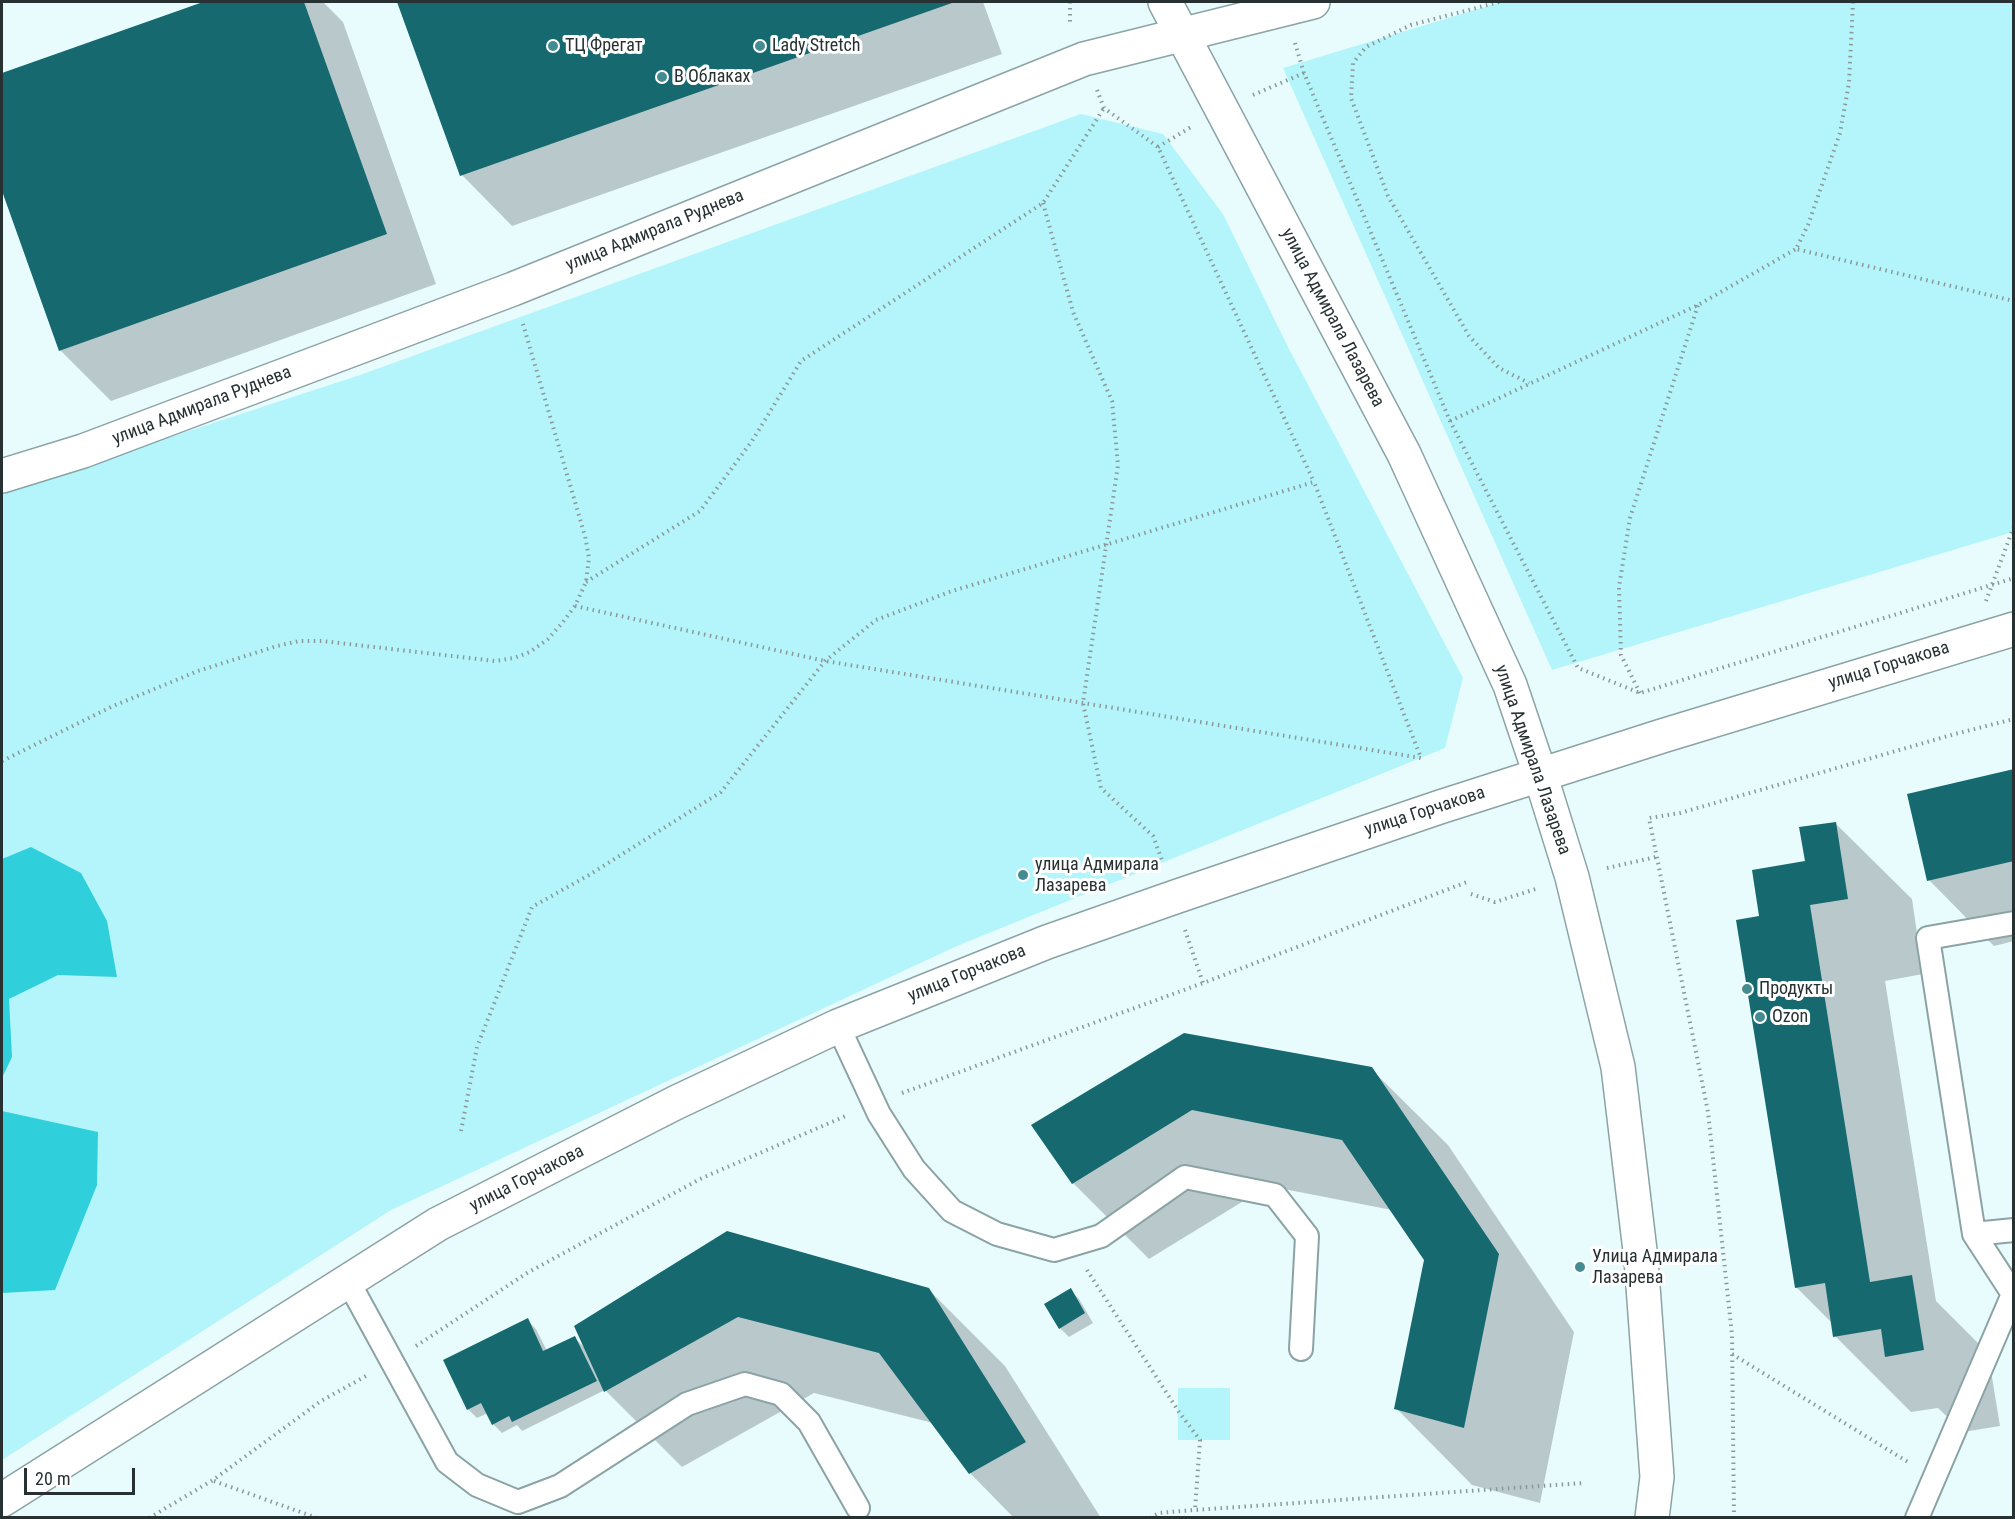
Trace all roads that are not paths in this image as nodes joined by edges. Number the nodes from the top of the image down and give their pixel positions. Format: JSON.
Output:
{"nodes":[{"id":1,"x":1166,"y":2,"type":"edge"},
{"id":2,"x":1299,"y":5,"type":"edge"},
{"id":3,"x":1181,"y":34,"type":"junction"},
{"id":4,"x":2,"y":476,"type":"edge"},
{"id":5,"x":2013,"y":629,"type":"edge"},
{"id":6,"x":1540,"y":774,"type":"junction"},
{"id":7,"x":2013,"y":923,"type":"edge"},
{"id":8,"x":838,"y":1026,"type":"junction"},
{"id":9,"x":2013,"y":1230,"type":"edge"},
{"id":10,"x":1974,"y":1234,"type":"junction"},
{"id":11,"x":348,"y":1281,"type":"junction"},
{"id":12,"x":1300,"y":1349,"type":"dead end"},
{"id":13,"x":2,"y":1500,"type":"edge"},
{"id":14,"x":858,"y":1508,"type":"dead end"},
{"id":15,"x":1652,"y":1518,"type":"edge"},
{"id":16,"x":1917,"y":1518,"type":"edge"}],
"edges":[{"from":1,"to":3,"type":"street","name":"улица Адмирала Лазарева"},
{"from":2,"to":3,"type":"street","name":"улица Адмирала Руднева"},
{"from":3,"to":4,"type":"street","name":"улица Адмирала Руднева"},
{"from":3,"to":6,"type":"street","name":"улица Адмирала Лазарева"},
{"from":5,"to":6,"type":"street","name":"улица Горчакова"},
{"from":6,"to":8,"type":"street","name":"улица Горчакова"},
{"from":6,"to":15,"type":"street","name":"улица Адмирала Лазарева"},
{"from":7,"to":10,"type":"lane"},
{"from":8,"to":11,"type":"street","name":"улица Горчакова"},
{"from":8,"to":12,"type":"lane"},
{"from":9,"to":10,"type":"lane"},
{"from":10,"to":16,"type":"lane"},
{"from":11,"to":13,"type":"street","name":"улица Горчакова"},
{"from":11,"to":14,"type":"lane"}]}
